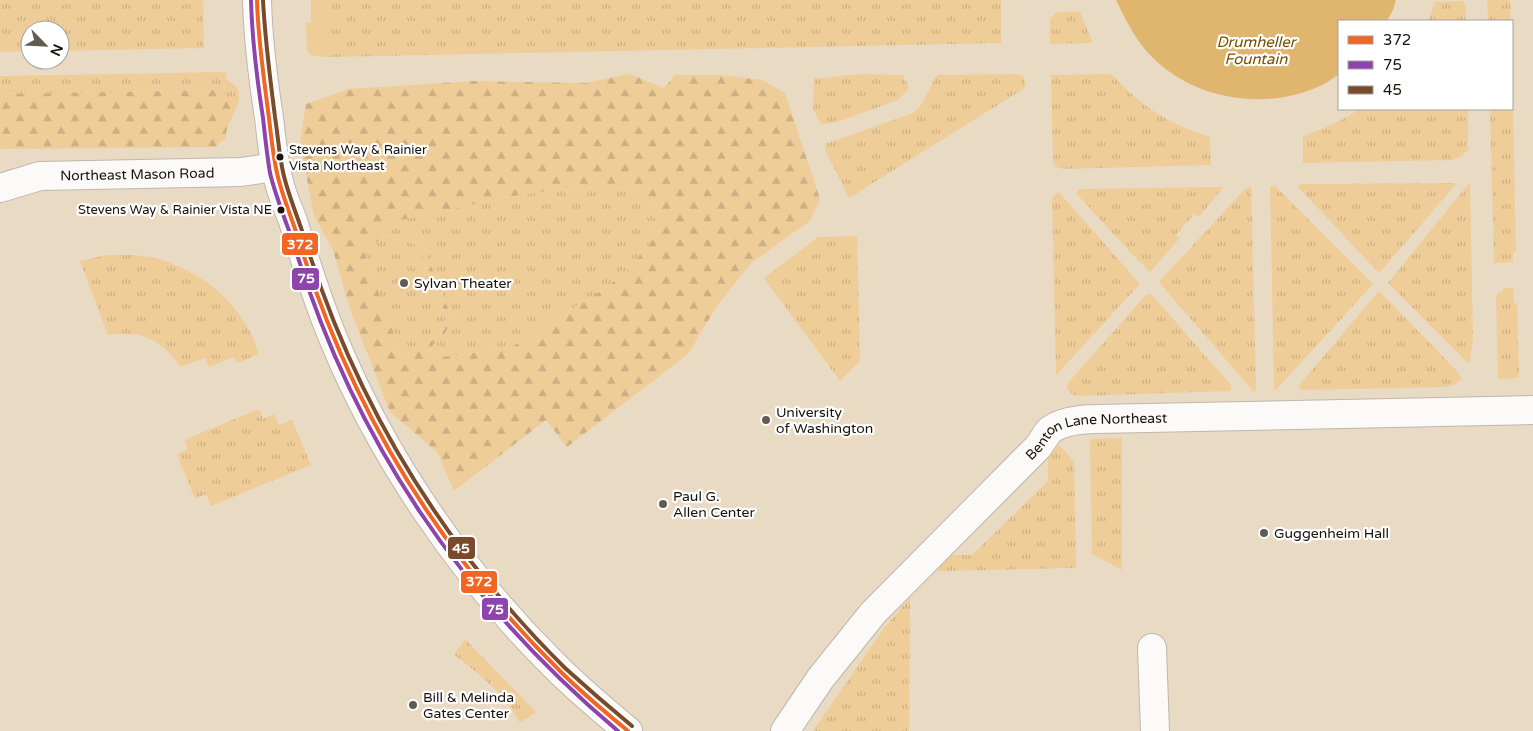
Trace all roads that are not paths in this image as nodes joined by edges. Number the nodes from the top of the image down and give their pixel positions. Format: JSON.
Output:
{"nodes":[{"id":1,"x":256,"y":0,"type":"edge"},
{"id":2,"x":275,"y":167,"type":"junction"},
{"id":3,"x":0,"y":188,"type":"edge"},
{"id":4,"x":1533,"y":410,"type":"edge"},
{"id":5,"x":1152,"y":648,"type":"dead end"},
{"id":6,"x":628,"y":731,"type":"edge"},
{"id":7,"x":785,"y":731,"type":"edge"},
{"id":8,"x":1155,"y":731,"type":"edge"}],
"edges":[{"from":1,"to":2,"type":"street"},
{"from":2,"to":3,"type":"street","name":"Northeast Mason Road"},
{"from":2,"to":6,"type":"street"},
{"from":4,"to":7,"type":"street","name":"Benton Lane Northeast"},
{"from":5,"to":8,"type":"street"}]}
